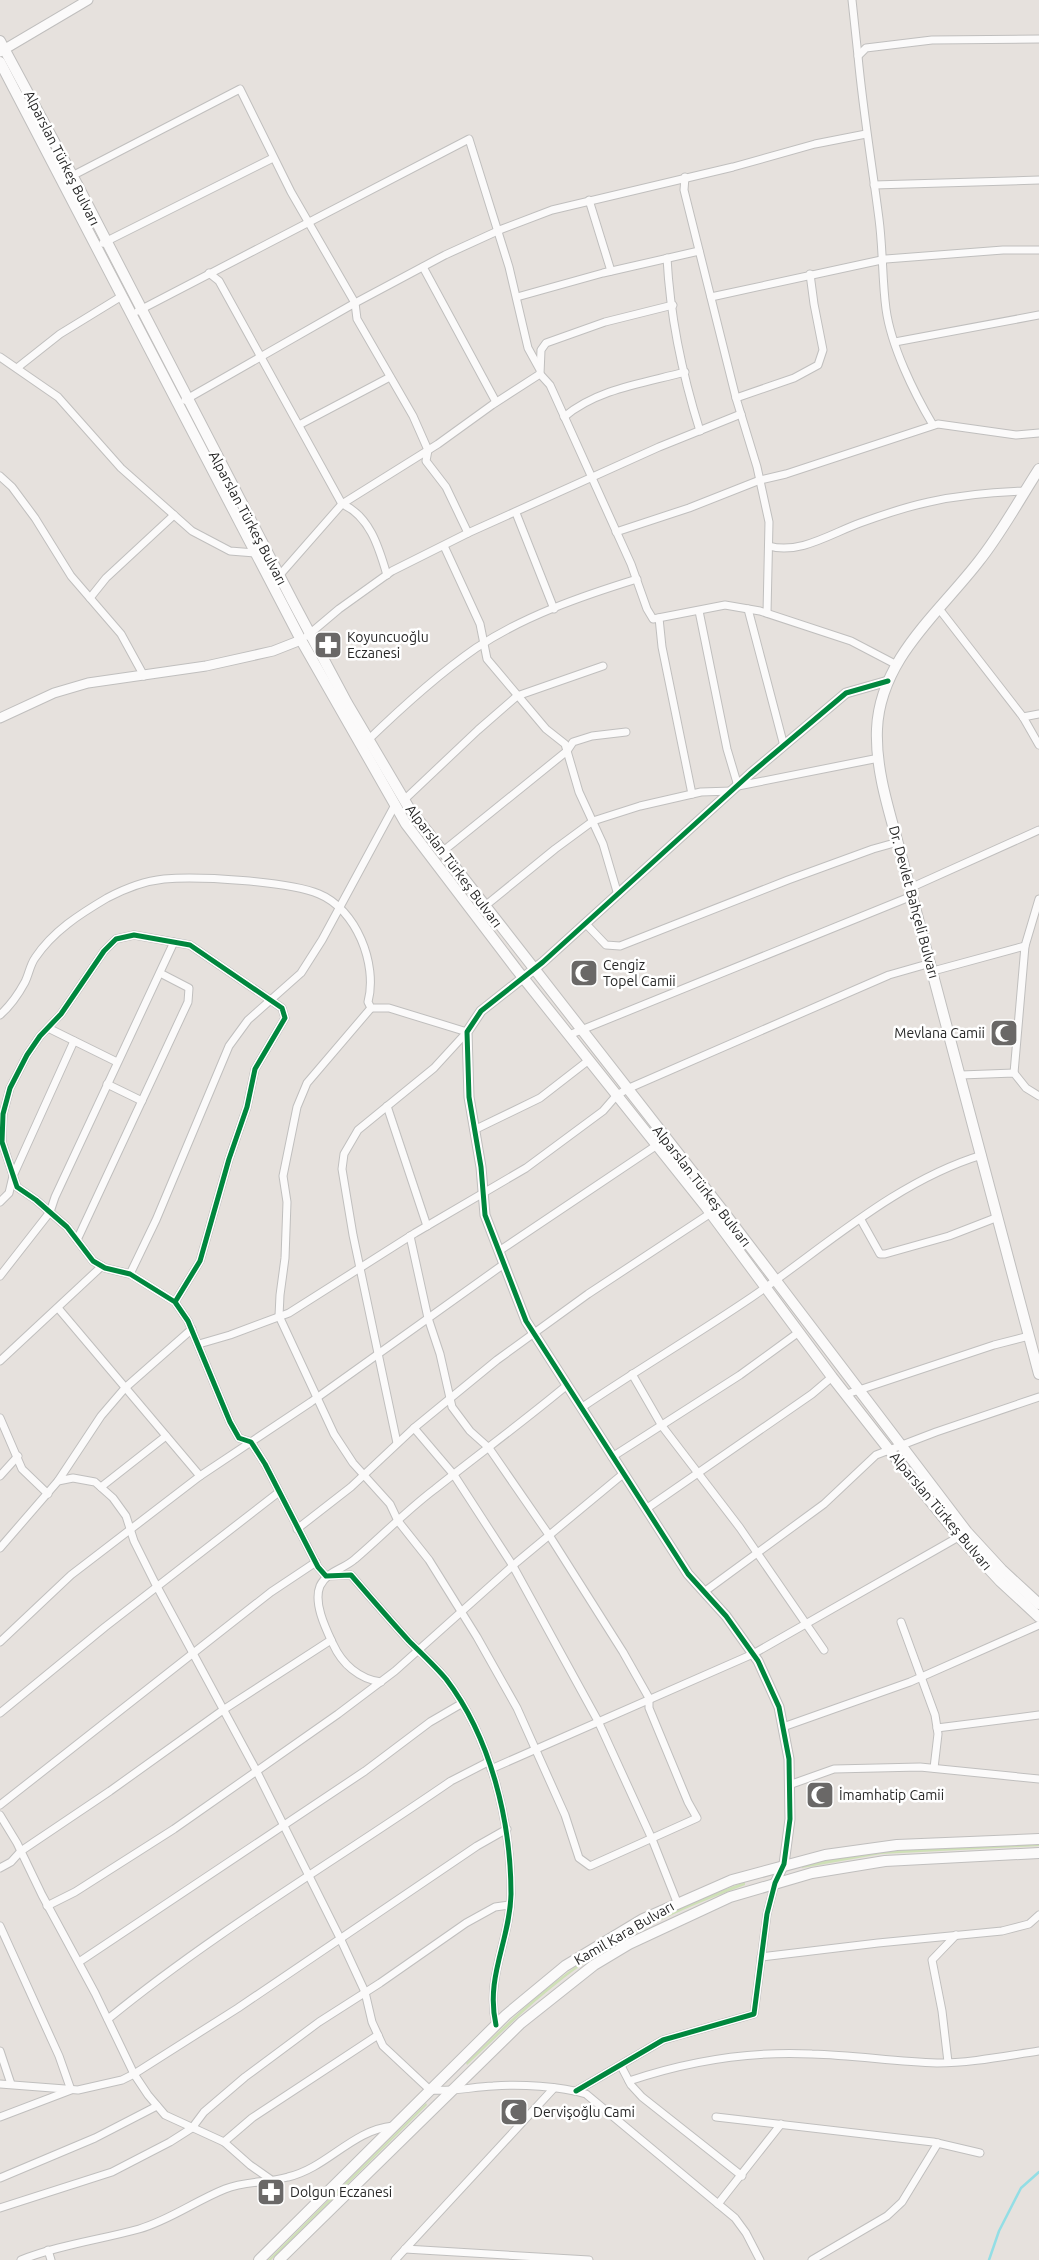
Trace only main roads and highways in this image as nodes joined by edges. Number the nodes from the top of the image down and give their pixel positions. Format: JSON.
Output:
{"nodes":[{"id":1,"x":2,"y":47,"type":"edge"},
{"id":2,"x":0,"y":62,"type":"edge"},
{"id":3,"x":101,"y":244,"type":"junction"},
{"id":4,"x":136,"y":312,"type":"junction"},
{"id":5,"x":182,"y":402,"type":"junction"},
{"id":6,"x":1039,"y":469,"type":"edge"},
{"id":7,"x":365,"y":743,"type":"junction"},
{"id":8,"x":400,"y":803,"type":"junction"},
{"id":9,"x":770,"y":1283,"type":"junction"},
{"id":10,"x":1039,"y":1374,"type":"edge"},
{"id":11,"x":963,"y":1534,"type":"junction"},
{"id":12,"x":1039,"y":1604,"type":"edge"},
{"id":13,"x":1039,"y":1617,"type":"edge"},
{"id":14,"x":1039,"y":1839,"type":"edge"},
{"id":15,"x":1039,"y":1853,"type":"edge"},
{"id":16,"x":259,"y":2260,"type":"edge"},
{"id":17,"x":279,"y":2260,"type":"edge"}],
"edges":[{"from":1,"to":3,"type":"main road","name":"Alparslan Türkeş Bulvarı"},
{"from":2,"to":3,"type":"main road","name":"Alparslan Türkeş Bulvarı"},
{"from":3,"to":4,"type":"main road","name":"Alparslan Türkeş Bulvarı"},
{"from":3,"to":4,"type":"main road","name":"Alparslan Türkeş Bulvarı"},
{"from":4,"to":5,"type":"main road","name":"Alparslan Türkeş Bulvarı"},
{"from":5,"to":7,"type":"main road","name":"Alparslan Türkeş Bulvarı"},
{"from":5,"to":7,"type":"main road","name":"Alparslan Türkeş Bulvarı"},
{"from":6,"to":10,"type":"main road","name":"Dr. Devlet Bahçeli Bulvarı"},
{"from":7,"to":8,"type":"main road","name":"Alparslan Türkeş Bulvarı"},
{"from":8,"to":9,"type":"main road","name":"Alparslan Türkeş Bulvarı"},
{"from":8,"to":9,"type":"main road","name":"Alparslan Türkeş Bulvarı"},
{"from":9,"to":11,"type":"main road","name":"Alparslan Türkeş Bulvarı"},
{"from":9,"to":11,"type":"main road","name":"Alparslan Türkeş Bulvarı"},
{"from":11,"to":12,"type":"main road","name":"Alparslan Türkeş Bulvarı"},
{"from":11,"to":13,"type":"main road","name":"Alparslan Türkeş Bulvarı"},
{"from":14,"to":16,"type":"main road","name":"Kamil Kara Bulvarı"},
{"from":15,"to":17,"type":"main road","name":"Kamil Kara Bulvarı"}]}
